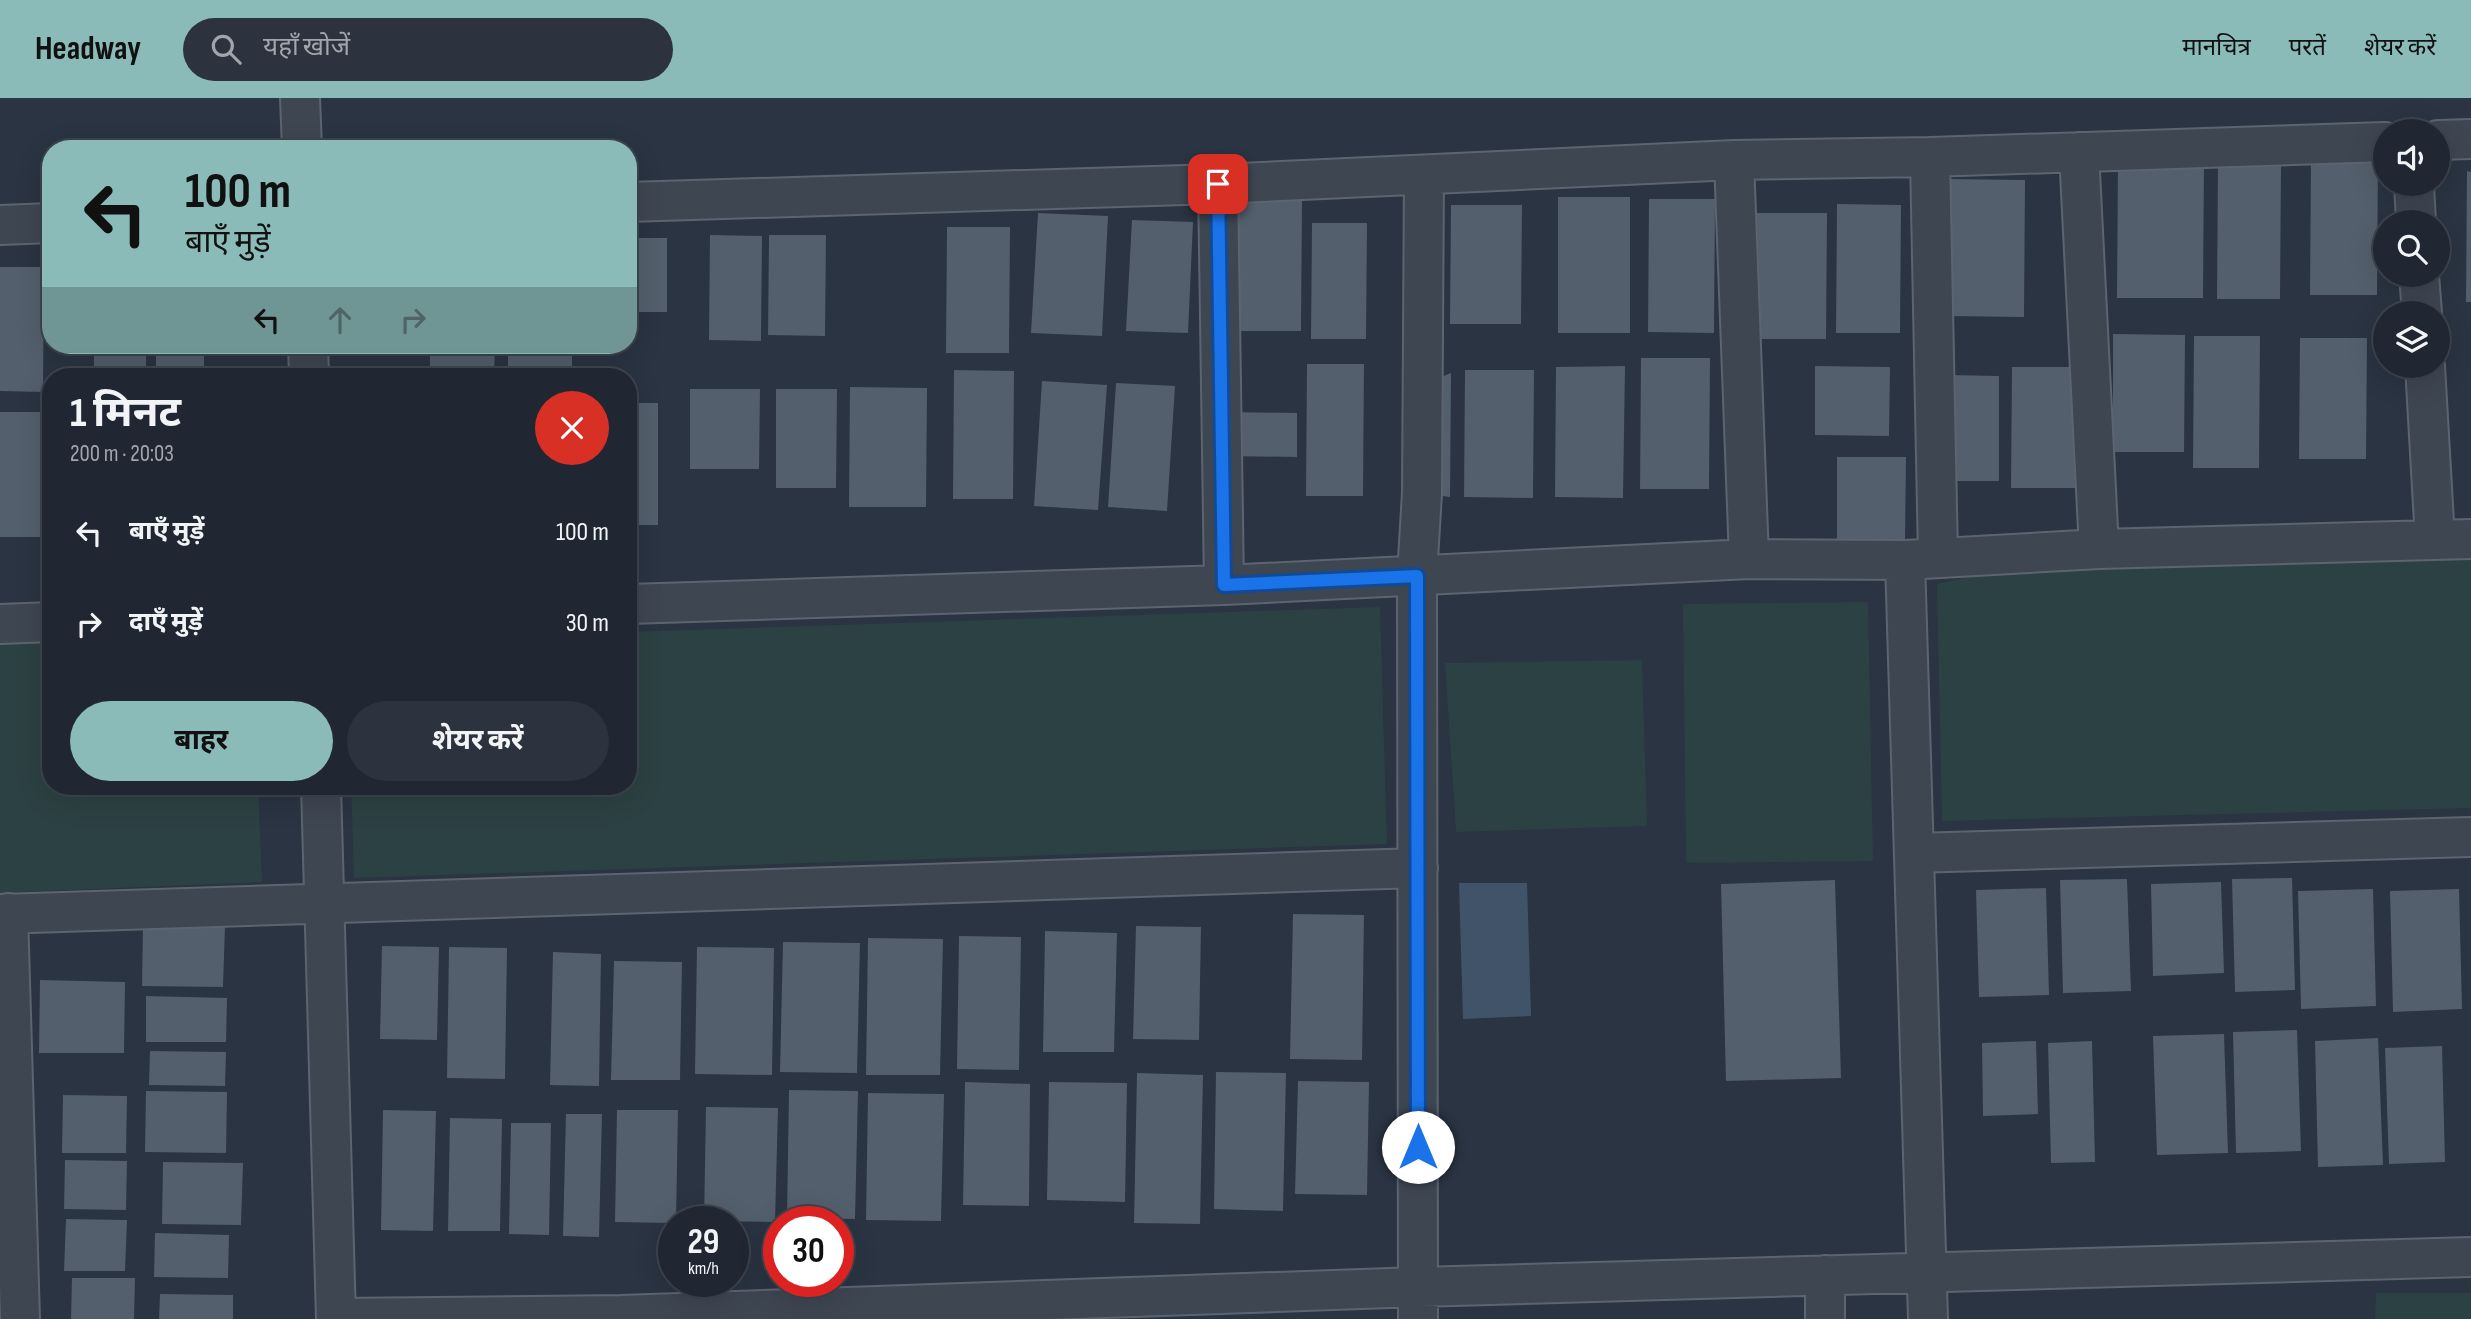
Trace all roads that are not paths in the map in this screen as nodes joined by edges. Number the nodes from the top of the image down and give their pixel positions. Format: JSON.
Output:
{"nodes":[{"id":1,"x":300,"y":98,"type":"edge"},
{"id":2,"x":2471,"y":139,"type":"edge"},
{"id":3,"x":302,"y":140,"type":"edge"},
{"id":4,"x":2450,"y":140,"type":"edge"},
{"id":5,"x":2373,"y":142,"type":"edge"},
{"id":6,"x":2079,"y":152,"type":"junction"},
{"id":7,"x":1930,"y":157,"type":"junction"},
{"id":8,"x":1734,"y":160,"type":"junction"},
{"id":9,"x":1424,"y":174,"type":"junction"},
{"id":10,"x":1218,"y":184,"type":"junction"},
{"id":11,"x":637,"y":202,"type":"edge"},
{"id":12,"x":42,"y":223,"type":"edge"},
{"id":13,"x":0,"y":225,"type":"edge"},
{"id":14,"x":2427,"y":378,"type":"edge"},
{"id":15,"x":2453,"y":540,"type":"edge"},
{"id":16,"x":2099,"y":548,"type":"junction"},
{"id":17,"x":1749,"y":559,"type":"junction"},
{"id":18,"x":1922,"y":559,"type":"junction"},
{"id":19,"x":1417,"y":576,"type":"junction"},
{"id":20,"x":1224,"y":585,"type":"junction"},
{"id":21,"x":637,"y":604,"type":"edge"},
{"id":22,"x":42,"y":622,"type":"edge"},
{"id":23,"x":0,"y":624,"type":"edge"},
{"id":24,"x":321,"y":795,"type":"edge"},
{"id":25,"x":2471,"y":837,"type":"edge"},
{"id":26,"x":1914,"y":853,"type":"junction"},
{"id":27,"x":1418,"y":868,"type":"junction"},
{"id":28,"x":324,"y":902,"type":"junction"},
{"id":29,"x":4,"y":914,"type":"edge"},
{"id":30,"x":2471,"y":1257,"type":"edge"},
{"id":31,"x":1927,"y":1272,"type":"junction"},
{"id":32,"x":1825,"y":1275,"type":"junction"},
{"id":33,"x":1418,"y":1303,"type":"edge"},
{"id":34,"x":14,"y":1312,"type":"edge"},
{"id":35,"x":622,"y":1317,"type":"edge"},
{"id":36,"x":336,"y":1318,"type":"edge"},
{"id":37,"x":1825,"y":1319,"type":"edge"},
{"id":38,"x":1928,"y":1319,"type":"edge"}],
"edges":[{"from":1,"to":3,"type":"street"},
{"from":2,"to":4,"type":"street"},
{"from":5,"to":6,"type":"street"},
{"from":6,"to":7,"type":"street"},
{"from":6,"to":16,"type":"street"},
{"from":7,"to":8,"type":"street"},
{"from":7,"to":18,"type":"street"},
{"from":8,"to":9,"type":"street"},
{"from":8,"to":17,"type":"street"},
{"from":9,"to":10,"type":"street"},
{"from":9,"to":19,"type":"street"},
{"from":10,"to":11,"type":"street"},
{"from":10,"to":20,"type":"street"},
{"from":12,"to":13,"type":"street"},
{"from":14,"to":15,"type":"street"},
{"from":15,"to":16,"type":"street"},
{"from":16,"to":18,"type":"street"},
{"from":17,"to":18,"type":"street"},
{"from":17,"to":19,"type":"street"},
{"from":18,"to":26,"type":"street"},
{"from":19,"to":20,"type":"street"},
{"from":19,"to":27,"type":"street"},
{"from":20,"to":21,"type":"street"},
{"from":22,"to":23,"type":"street"},
{"from":24,"to":28,"type":"street"},
{"from":25,"to":26,"type":"street"},
{"from":26,"to":31,"type":"street"},
{"from":27,"to":28,"type":"street"},
{"from":27,"to":33,"type":"street"},
{"from":28,"to":29,"type":"street"},
{"from":28,"to":36,"type":"street"},
{"from":29,"to":34,"type":"street"},
{"from":30,"to":31,"type":"street"},
{"from":31,"to":32,"type":"street"},
{"from":31,"to":38,"type":"street"},
{"from":32,"to":33,"type":"street"},
{"from":32,"to":37,"type":"street"},
{"from":33,"to":35,"type":"street"},
{"from":35,"to":36,"type":"street"}]}
